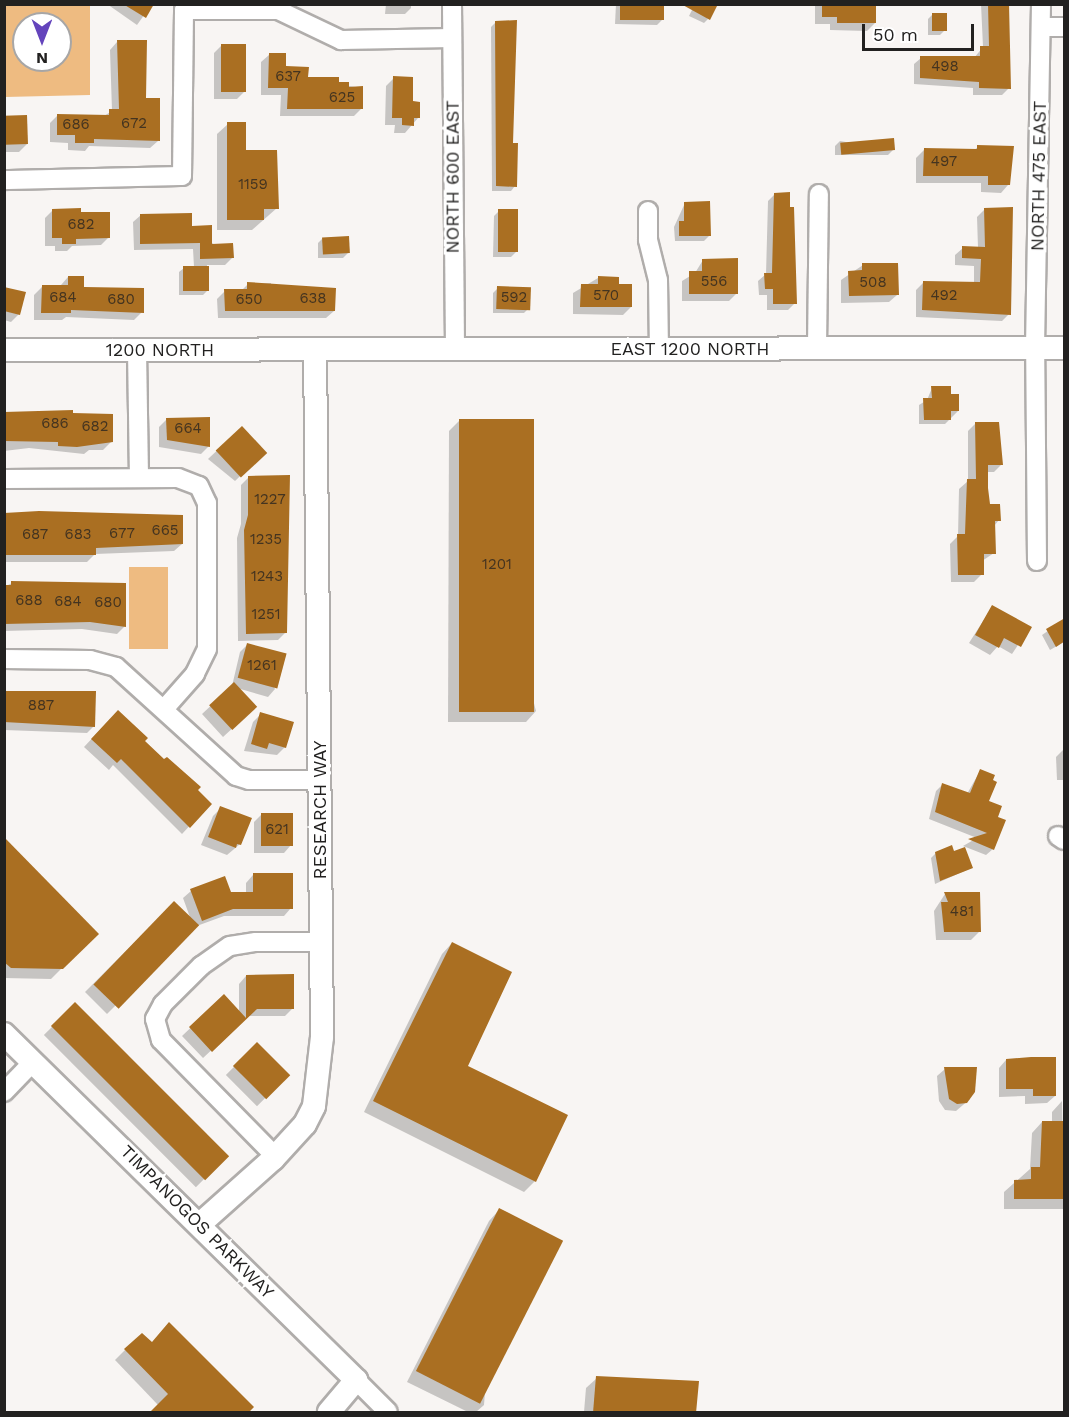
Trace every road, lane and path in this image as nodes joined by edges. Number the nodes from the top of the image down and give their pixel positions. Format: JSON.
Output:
{"nodes":[{"id":1,"x":452,"y":4,"type":"edge"},
{"id":2,"x":1041,"y":4,"type":"edge"},
{"id":3,"x":1042,"y":27,"type":"junction"},
{"id":4,"x":1065,"y":27,"type":"edge"},
{"id":5,"x":452,"y":38,"type":"junction"},
{"id":6,"x":4,"y":180,"type":"edge"},
{"id":7,"x":819,"y":194,"type":"dead end"},
{"id":8,"x":648,"y":211,"type":"dead end"},
{"id":9,"x":818,"y":348,"type":"junction"},
{"id":10,"x":1035,"y":348,"type":"junction"},
{"id":11,"x":1065,"y":348,"type":"edge"},
{"id":12,"x":315,"y":349,"type":"junction"},
{"id":13,"x":455,"y":349,"type":"junction"},
{"id":14,"x":659,"y":349,"type":"junction"},
{"id":15,"x":4,"y":350,"type":"edge"},
{"id":16,"x":137,"y":350,"type":"junction"},
{"id":17,"x":139,"y":478,"type":"junction"},
{"id":18,"x":4,"y":479,"type":"edge"},
{"id":19,"x":1037,"y":561,"type":"dead end"},
{"id":20,"x":4,"y":659,"type":"edge"},
{"id":21,"x":164,"y":709,"type":"junction"},
{"id":22,"x":320,"y":780,"type":"junction"},
{"id":23,"x":321,"y":942,"type":"junction"},
{"id":24,"x":4,"y":1034,"type":"edge"},
{"id":25,"x":33,"y":1062,"type":"junction"},
{"id":26,"x":4,"y":1092,"type":"edge"},
{"id":27,"x":275,"y":1156,"type":"junction"},
{"id":28,"x":200,"y":1224,"type":"junction"},
{"id":29,"x":356,"y":1380,"type":"junction"},
{"id":30,"x":329,"y":1413,"type":"edge"},
{"id":31,"x":388,"y":1413,"type":"edge"}],
"edges":[{"from":1,"to":5,"type":"street","name":"NORTH 600 EAST"},
{"from":2,"to":3,"type":"street","name":"NORTH 475 EAST"},
{"from":3,"to":4,"type":"street"},
{"from":3,"to":10,"type":"street","name":"NORTH 475 EAST"},
{"from":5,"to":6,"type":"street"},
{"from":5,"to":13,"type":"street","name":"NORTH 600 EAST"},
{"from":7,"to":9,"type":"street"},
{"from":8,"to":14,"type":"street"},
{"from":9,"to":10,"type":"street","name":"EAST 1200 NORTH"},
{"from":9,"to":14,"type":"street","name":"EAST 1200 NORTH"},
{"from":10,"to":11,"type":"street","name":"EAST 1200 NORTH"},
{"from":10,"to":19,"type":"street","name":"NORTH 475 EAST"},
{"from":12,"to":13,"type":"street","name":"EAST 1200 NORTH"},
{"from":12,"to":16,"type":"street","name":"1200 NORTH"},
{"from":12,"to":22,"type":"street","name":"RESEARCH WAY"},
{"from":13,"to":14,"type":"street","name":"EAST 1200 NORTH"},
{"from":15,"to":16,"type":"street","name":"1200 NORTH"},
{"from":16,"to":17,"type":"street"},
{"from":17,"to":18,"type":"street"},
{"from":17,"to":21,"type":"street"},
{"from":20,"to":21,"type":"street"},
{"from":21,"to":22,"type":"street"},
{"from":22,"to":23,"type":"street","name":"RESEARCH WAY"},
{"from":23,"to":27,"type":"street","name":"RESEARCH WAY"},
{"from":23,"to":27,"type":"street"},
{"from":24,"to":25,"type":"street","name":"TIMPANOGOS PARKWAY"},
{"from":25,"to":26,"type":"street"},
{"from":25,"to":28,"type":"street","name":"TIMPANOGOS PARKWAY"},
{"from":27,"to":28,"type":"street","name":"RESEARCH WAY"},
{"from":28,"to":29,"type":"street","name":"TIMPANOGOS PARKWAY"},
{"from":29,"to":30,"type":"street"},
{"from":29,"to":31,"type":"street","name":"TIMPANOGOS PARKWAY"}]}
